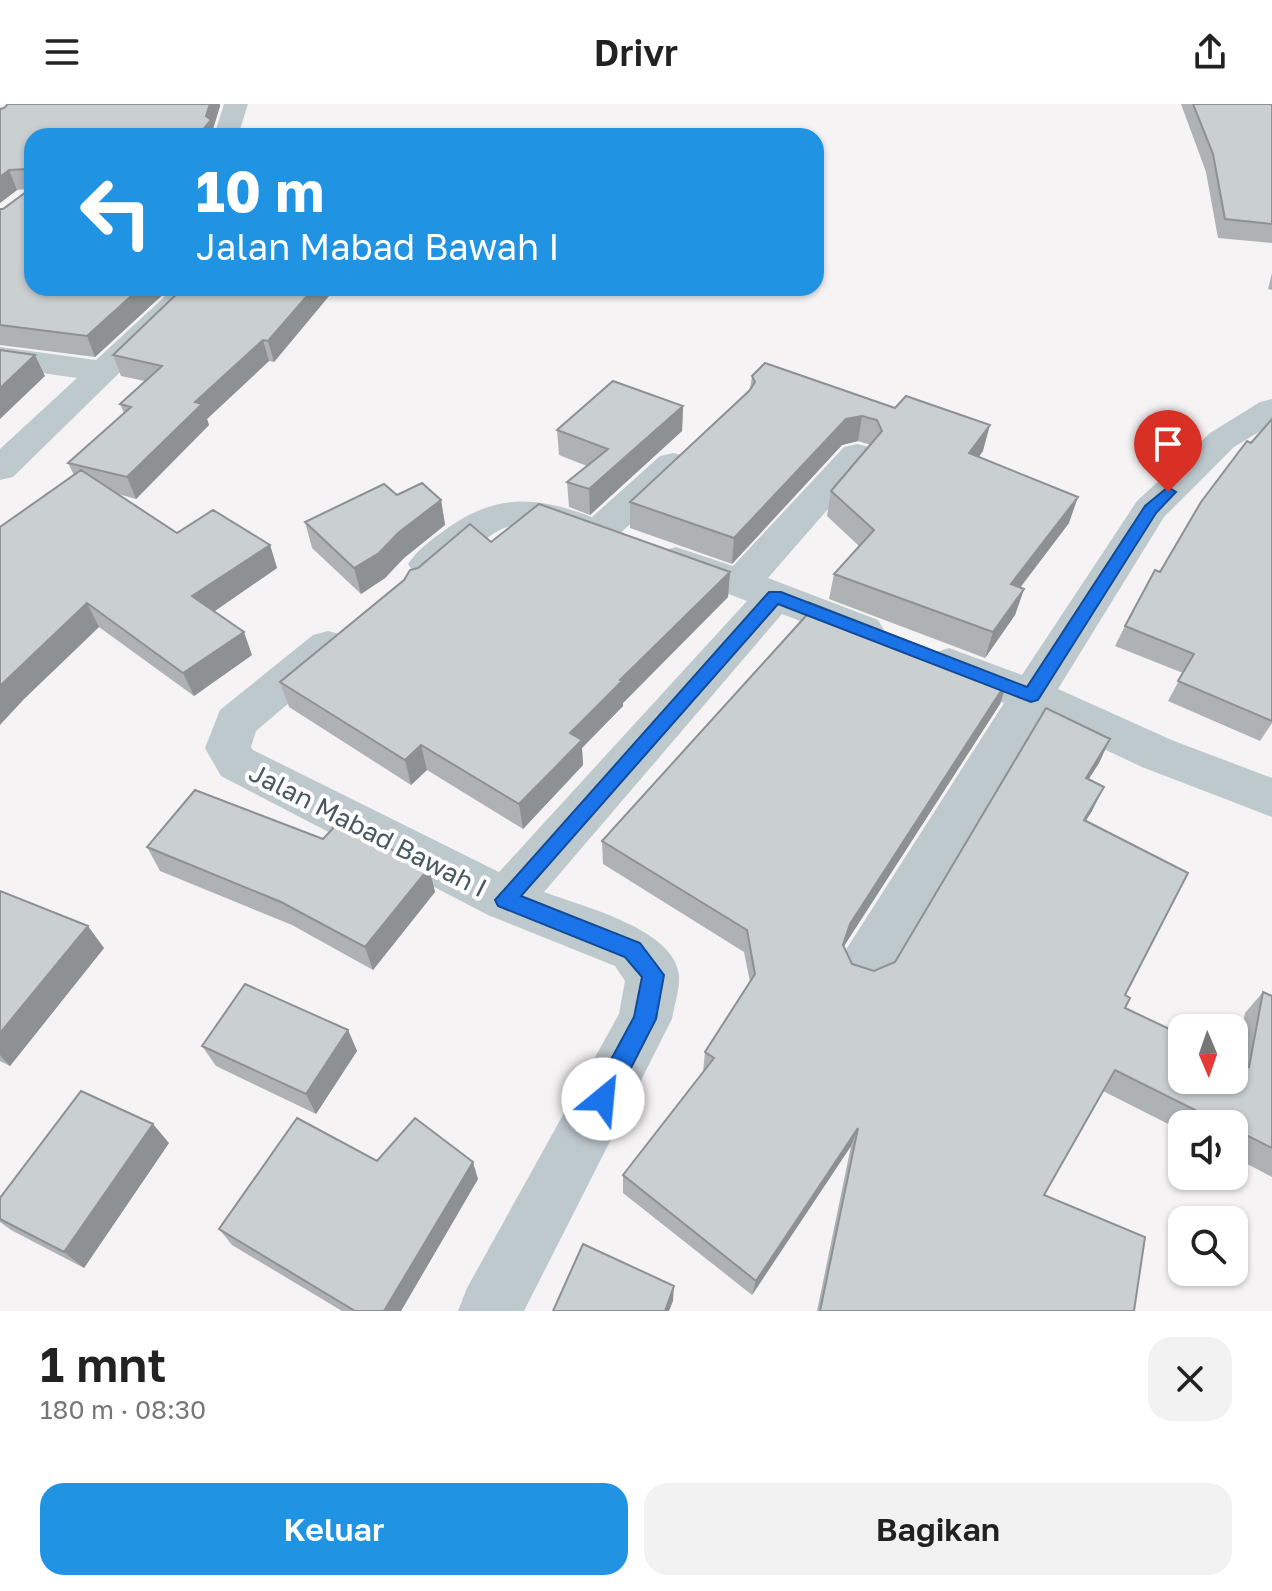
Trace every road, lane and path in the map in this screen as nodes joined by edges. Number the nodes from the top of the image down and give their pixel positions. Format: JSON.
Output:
{"nodes":[{"id":1,"x":236,"y":104,"type":"edge"},
{"id":2,"x":228,"y":128,"type":"edge"},
{"id":3,"x":182,"y":296,"type":"edge"},
{"id":4,"x":0,"y":357,"type":"edge"},
{"id":5,"x":101,"y":371,"type":"junction"},
{"id":6,"x":1272,"y":409,"type":"edge"},
{"id":7,"x":700,"y":439,"type":"edge"},
{"id":8,"x":857,"y":455,"type":"edge"},
{"id":9,"x":0,"y":469,"type":"edge"},
{"id":10,"x":599,"y":532,"type":"junction"},
{"id":11,"x":407,"y":581,"type":"edge"},
{"id":12,"x":758,"y":590,"type":"junction"},
{"id":13,"x":357,"y":622,"type":"edge"},
{"id":14,"x":1031,"y":696,"type":"junction"},
{"id":15,"x":1272,"y":798,"type":"edge"},
{"id":16,"x":506,"y":900,"type":"junction"},
{"id":17,"x":866,"y":965,"type":"edge"},
{"id":18,"x":490,"y":1311,"type":"edge"}],
"edges":[{"from":1,"to":2,"type":"street"},
{"from":3,"to":5,"type":"street"},
{"from":4,"to":5,"type":"street"},
{"from":5,"to":9,"type":"street"},
{"from":6,"to":14,"type":"street"},
{"from":7,"to":10,"type":"street"},
{"from":8,"to":12,"type":"street","name":"Jalan Mabad Bawah I"},
{"from":10,"to":11,"type":"street"},
{"from":10,"to":12,"type":"street"},
{"from":12,"to":14,"type":"street"},
{"from":12,"to":16,"type":"street","name":"Jalan Mabad Bawah I"},
{"from":13,"to":16,"type":"street","name":"Jalan Mabad Bawah I"},
{"from":14,"to":15,"type":"street"},
{"from":14,"to":17,"type":"street"},
{"from":16,"to":18,"type":"street","name":"Jalan Mabad Bawah I"}]}
